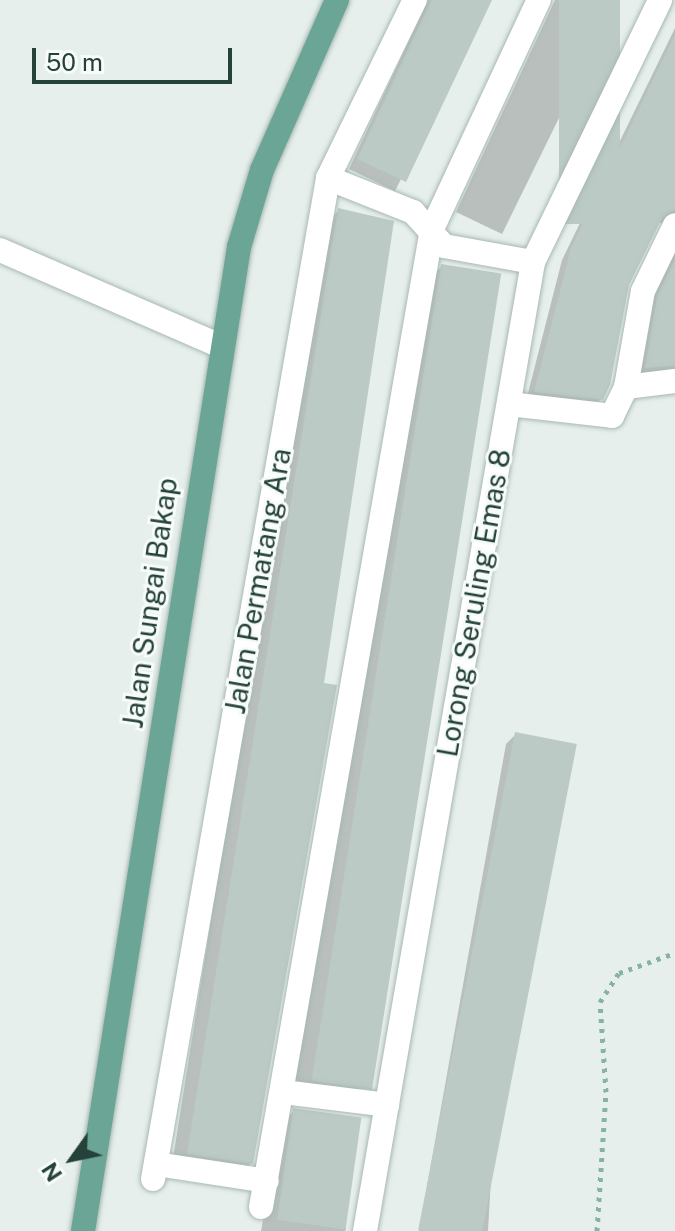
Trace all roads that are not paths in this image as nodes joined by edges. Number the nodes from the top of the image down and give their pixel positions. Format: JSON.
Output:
{"nodes":[{"id":1,"x":337,"y":0,"type":"edge"},
{"id":2,"x":415,"y":0,"type":"edge"},
{"id":3,"x":539,"y":0,"type":"edge"},
{"id":4,"x":660,"y":0,"type":"edge"},
{"id":5,"x":328,"y":178,"type":"junction"},
{"id":6,"x":675,"y":225,"type":"edge"},
{"id":7,"x":432,"y":229,"type":"junction"},
{"id":8,"x":0,"y":250,"type":"edge"},
{"id":9,"x":533,"y":262,"type":"junction"},
{"id":10,"x":221,"y":346,"type":"junction"},
{"id":11,"x":675,"y":381,"type":"edge"},
{"id":12,"x":626,"y":387,"type":"junction"},
{"id":13,"x":509,"y":404,"type":"junction"},
{"id":14,"x":283,"y":1092,"type":"junction"},
{"id":15,"x":387,"y":1105,"type":"junction"},
{"id":16,"x":267,"y":1181,"type":"junction"},
{"id":17,"x":261,"y":1207,"type":"dead end"},
{"id":18,"x":83,"y":1231,"type":"edge"},
{"id":19,"x":365,"y":1231,"type":"edge"}],
"edges":[{"from":1,"to":10,"type":"main road","name":"Jalan Sungai Bakap"},
{"from":2,"to":5,"type":"street","name":"Jalan Permatang Ara"},
{"from":3,"to":7,"type":"street"},
{"from":4,"to":9,"type":"street","name":"Lorong Seruling Emas 8"},
{"from":5,"to":7,"type":"street"},
{"from":5,"to":16,"type":"street","name":"Jalan Permatang Ara"},
{"from":6,"to":12,"type":"street"},
{"from":7,"to":9,"type":"street"},
{"from":7,"to":14,"type":"street"},
{"from":8,"to":10,"type":"street"},
{"from":9,"to":13,"type":"street","name":"Lorong Seruling Emas 8"},
{"from":10,"to":18,"type":"main road","name":"Jalan Sungai Bakap"},
{"from":11,"to":12,"type":"street"},
{"from":12,"to":13,"type":"street"},
{"from":13,"to":15,"type":"street","name":"Lorong Seruling Emas 8"},
{"from":14,"to":15,"type":"street"},
{"from":14,"to":16,"type":"street"},
{"from":15,"to":19,"type":"street","name":"Lorong Seruling Emas 8"},
{"from":16,"to":17,"type":"street"}]}
